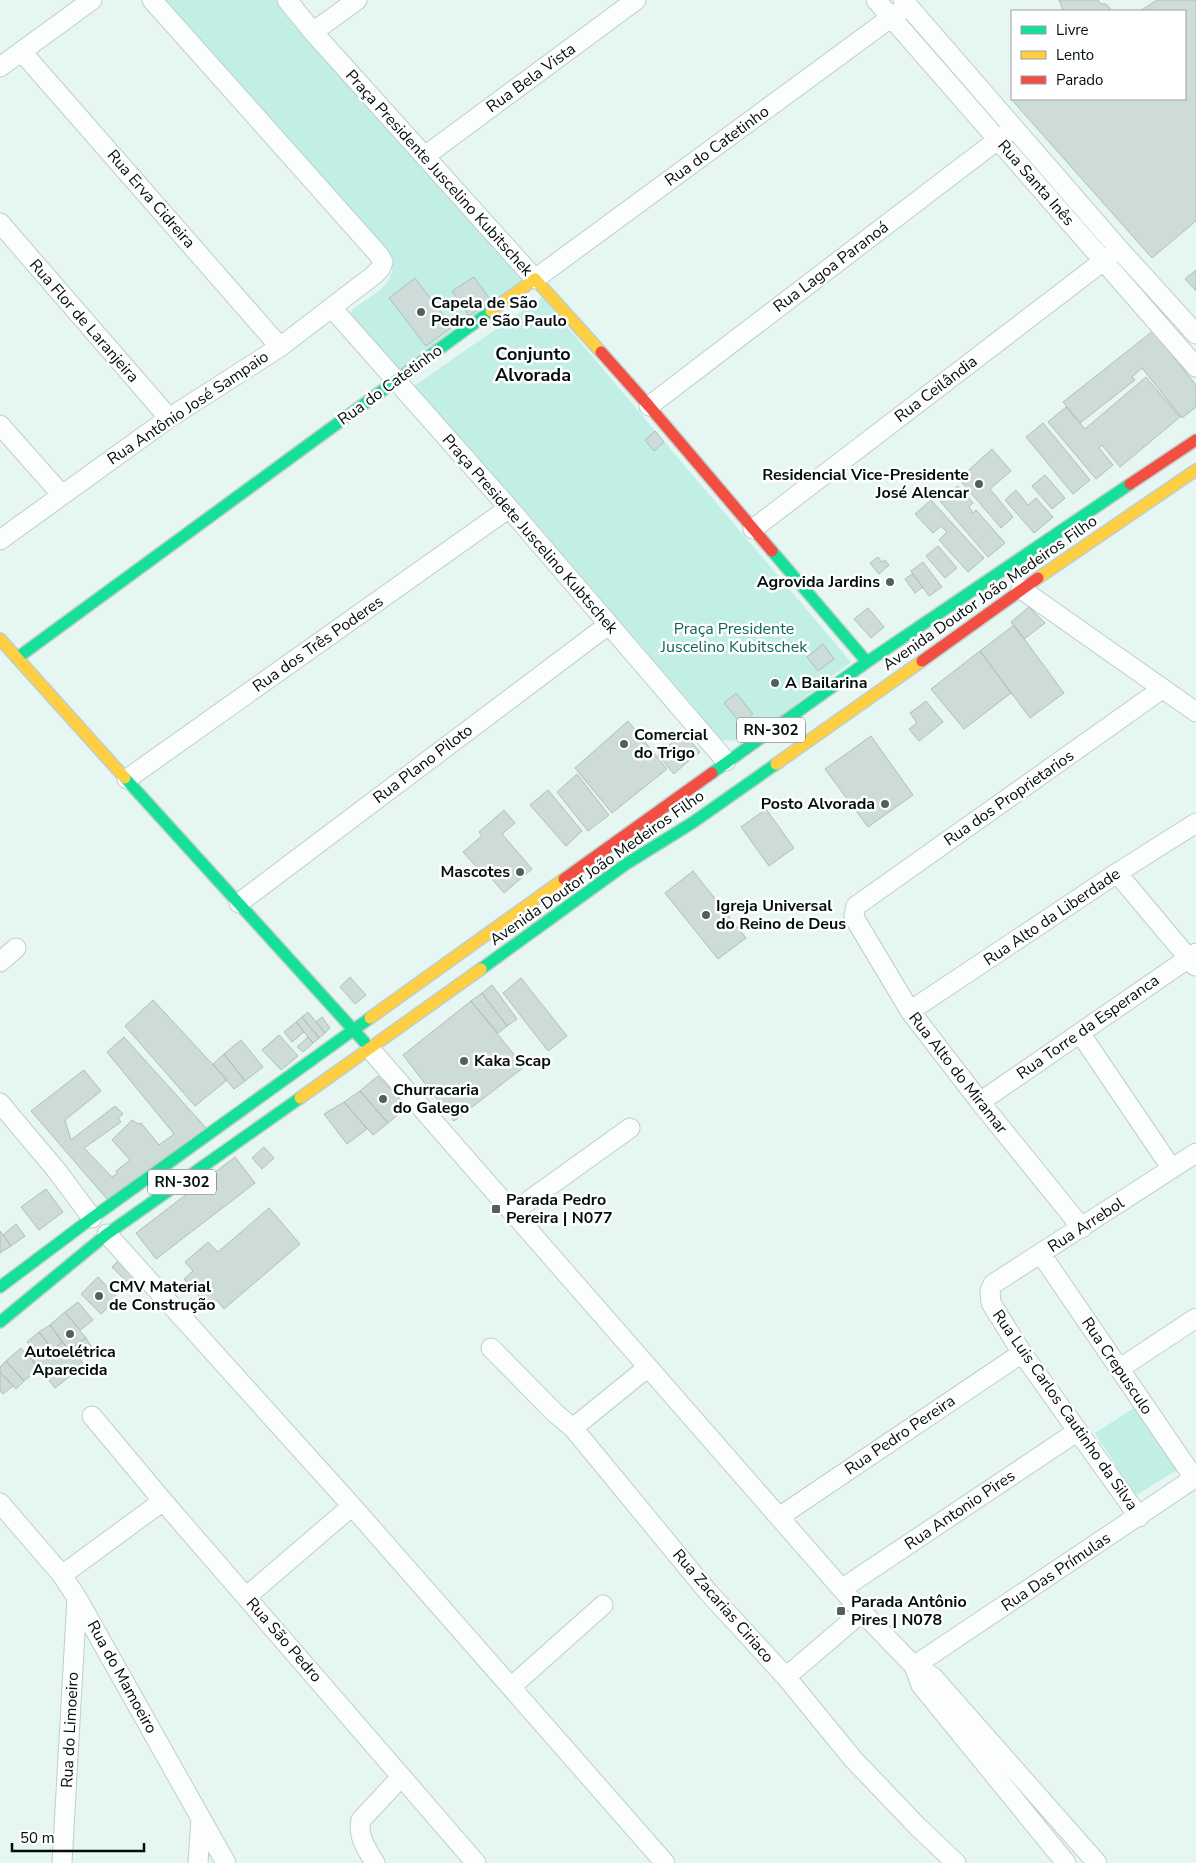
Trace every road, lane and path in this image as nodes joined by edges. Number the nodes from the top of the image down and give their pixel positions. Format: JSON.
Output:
{"nodes":[{"id":1,"x":92,"y":0,"type":"edge"},
{"id":2,"x":152,"y":0,"type":"edge"},
{"id":3,"x":287,"y":0,"type":"edge"},
{"id":4,"x":357,"y":0,"type":"edge"},
{"id":5,"x":636,"y":0,"type":"edge"},
{"id":6,"x":876,"y":0,"type":"edge"},
{"id":7,"x":906,"y":3,"type":"edge"},
{"id":8,"x":890,"y":19,"type":"junction"},
{"id":9,"x":313,"y":32,"type":"junction"},
{"id":10,"x":22,"y":52,"type":"junction"},
{"id":11,"x":0,"y":67,"type":"edge"},
{"id":12,"x":1005,"y":134,"type":"junction"},
{"id":13,"x":425,"y":156,"type":"junction"},
{"id":14,"x":0,"y":223,"type":"edge"},
{"id":15,"x":1119,"y":249,"type":"junction"},
{"id":16,"x":1104,"y":262,"type":"junction"},
{"id":17,"x":535,"y":280,"type":"junction"},
{"id":18,"x":332,"y":308,"type":"junction"},
{"id":19,"x":1196,"y":334,"type":"edge"},
{"id":20,"x":280,"y":347,"type":"junction"},
{"id":21,"x":1196,"y":367,"type":"edge"},
{"id":22,"x":395,"y":380,"type":"junction"},
{"id":23,"x":649,"y":406,"type":"junction"},
{"id":24,"x":169,"y":418,"type":"junction"},
{"id":25,"x":0,"y":424,"type":"edge"},
{"id":26,"x":1196,"y":440,"type":"edge"},
{"id":27,"x":1196,"y":470,"type":"edge"},
{"id":28,"x":61,"y":494,"type":"junction"},
{"id":29,"x":509,"y":508,"type":"junction"},
{"id":30,"x":753,"y":528,"type":"junction"},
{"id":31,"x":0,"y":540,"type":"edge"},
{"id":32,"x":1021,"y":589,"type":"junction"},
{"id":33,"x":608,"y":625,"type":"junction"},
{"id":34,"x":0,"y":639,"type":"edge"},
{"id":35,"x":17,"y":658,"type":"junction"},
{"id":36,"x":867,"y":662,"type":"junction"},
{"id":37,"x":871,"y":674,"type":"dead end"},
{"id":38,"x":1162,"y":689,"type":"junction"},
{"id":39,"x":1196,"y":712,"type":"edge"},
{"id":40,"x":828,"y":713,"type":"dead end"},
{"id":41,"x":796,"y":748,"type":"junction"},
{"id":42,"x":726,"y":761,"type":"junction"},
{"id":43,"x":126,"y":779,"type":"junction"},
{"id":44,"x":692,"y":823,"type":"junction"},
{"id":45,"x":1196,"y":823,"type":"edge"},
{"id":46,"x":1117,"y":873,"type":"junction"},
{"id":47,"x":239,"y":903,"type":"junction"},
{"id":48,"x":856,"y":906,"type":"joint"},
{"id":49,"x":16,"y":948,"type":"dead end"},
{"id":50,"x":1193,"y":960,"type":"edge"},
{"id":51,"x":0,"y":962,"type":"edge"},
{"id":52,"x":910,"y":1012,"type":"junction"},
{"id":53,"x":353,"y":1029,"type":"junction"},
{"id":54,"x":1080,"y":1034,"type":"junction"},
{"id":55,"x":370,"y":1049,"type":"junction"},
{"id":56,"x":980,"y":1102,"type":"junction"},
{"id":57,"x":0,"y":1103,"type":"edge"},
{"id":58,"x":630,"y":1128,"type":"dead end"},
{"id":59,"x":1196,"y":1154,"type":"edge"},
{"id":60,"x":1172,"y":1169,"type":"junction"},
{"id":61,"x":513,"y":1212,"type":"junction"},
{"id":62,"x":92,"y":1218,"type":"junction"},
{"id":63,"x":1082,"y":1228,"type":"junction"},
{"id":64,"x":107,"y":1234,"type":"junction"},
{"id":65,"x":1041,"y":1254,"type":"junction"},
{"id":66,"x":0,"y":1286,"type":"edge"},
{"id":67,"x":992,"y":1303,"type":"joint"},
{"id":68,"x":1196,"y":1318,"type":"edge"},
{"id":69,"x":0,"y":1322,"type":"edge"},
{"id":70,"x":491,"y":1348,"type":"dead end"},
{"id":71,"x":1022,"y":1353,"type":"junction"},
{"id":72,"x":648,"y":1367,"type":"junction"},
{"id":73,"x":1119,"y":1368,"type":"junction"},
{"id":74,"x":92,"y":1416,"type":"dead end"},
{"id":75,"x":573,"y":1428,"type":"junction"},
{"id":76,"x":1078,"y":1431,"type":"junction"},
{"id":77,"x":1195,"y":1478,"type":"edge"},
{"id":78,"x":163,"y":1501,"type":"junction"},
{"id":79,"x":0,"y":1503,"type":"edge"},
{"id":80,"x":352,"y":1506,"type":"junction"},
{"id":81,"x":1139,"y":1516,"type":"junction"},
{"id":82,"x":778,"y":1517,"type":"junction"},
{"id":83,"x":62,"y":1574,"type":"junction"},
{"id":84,"x":843,"y":1588,"type":"junction"},
{"id":85,"x":246,"y":1597,"type":"junction"},
{"id":86,"x":77,"y":1598,"type":"junction"},
{"id":87,"x":603,"y":1606,"type":"dead end"},
{"id":88,"x":862,"y":1612,"type":"junction"},
{"id":89,"x":914,"y":1666,"type":"junction"},
{"id":90,"x":786,"y":1677,"type":"junction"},
{"id":91,"x":511,"y":1687,"type":"junction"},
{"id":92,"x":401,"y":1778,"type":"junction"},
{"id":93,"x":201,"y":1818,"type":"junction"},
{"id":94,"x":1066,"y":1826,"type":"junction"},
{"id":95,"x":1048,"y":1841,"type":"junction"},
{"id":96,"x":62,"y":1863,"type":"edge"},
{"id":97,"x":198,"y":1863,"type":"edge"},
{"id":98,"x":226,"y":1863,"type":"edge"},
{"id":99,"x":375,"y":1863,"type":"edge"},
{"id":100,"x":476,"y":1863,"type":"edge"},
{"id":101,"x":665,"y":1863,"type":"edge"},
{"id":102,"x":956,"y":1863,"type":"edge"},
{"id":103,"x":1066,"y":1863,"type":"edge"},
{"id":104,"x":1097,"y":1863,"type":"edge"}],
"edges":[{"from":1,"to":10,"type":"street"},
{"from":2,"to":18,"type":"street","name":"Rua Antônio José Sampaio"},
{"from":3,"to":9,"type":"street","name":"Praça Presidente Juscelino Kubitschek"},
{"from":4,"to":9,"type":"street"},
{"from":5,"to":13,"type":"street","name":"Rua Bela Vista"},
{"from":6,"to":8,"type":"street","name":"Rua Santa Inês"},
{"from":7,"to":8,"type":"street","name":"Rua do Catetinho"},
{"from":7,"to":12,"type":"street","name":"Rua Santa Inês"},
{"from":8,"to":12,"type":"street","name":"Rua Santa Inês"},
{"from":8,"to":17,"type":"street","name":"Rua do Catetinho"},
{"from":9,"to":13,"type":"street","name":"Praça Presidente Juscelino Kubitschek"},
{"from":10,"to":11,"type":"street"},
{"from":10,"to":20,"type":"street","name":"Rua Erva Cidreira"},
{"from":12,"to":15,"type":"street","name":"Rua Santa Inês"},
{"from":12,"to":16,"type":"street","name":"Rua Santa Inês"},
{"from":12,"to":23,"type":"street","name":"Rua Lagoa Paranoá"},
{"from":13,"to":17,"type":"street","name":"Praça Presidente Juscelino Kubitschek"},
{"from":14,"to":24,"type":"street","name":"Rua Flor de Laranjeira"},
{"from":15,"to":16,"type":"street","name":"Rua Ceilândia"},
{"from":15,"to":19,"type":"street","name":"Rua Santa Inês"},
{"from":16,"to":21,"type":"street","name":"Rua Santa Inês"},
{"from":16,"to":30,"type":"street","name":"Rua Ceilândia"},
{"from":17,"to":22,"type":"main road","name":"Rua do Catetinho"},
{"from":17,"to":23,"type":"main road","name":"Praça Presidente Juscelino Kubitschek"},
{"from":18,"to":20,"type":"street","name":"Rua Antônio José Sampaio"},
{"from":18,"to":22,"type":"street","name":"Praça Presidete Juscelino Kubtschek"},
{"from":20,"to":24,"type":"street","name":"Rua Antônio José Sampaio"},
{"from":22,"to":29,"type":"street","name":"Praça Presidete Juscelino Kubtschek"},
{"from":22,"to":35,"type":"main road","name":"Rua do Catetinho"},
{"from":23,"to":30,"type":"main road","name":"Praça Presidente Juscelino Kubitschek"},
{"from":24,"to":28,"type":"street","name":"Rua Antônio José Sampaio"},
{"from":25,"to":28,"type":"street"},
{"from":26,"to":36,"type":"main road","name":"Avenida Doutor João Medeiros Filho","number":"RN-302"},
{"from":27,"to":32,"type":"main road","name":"Avenida Doutor João Medeiros Filho","number":"RN-302"},
{"from":28,"to":31,"type":"street","name":"Rua Antônio José Sampaio"},
{"from":29,"to":33,"type":"street","name":"Praça Presidete Juscelino Kubtschek"},
{"from":29,"to":43,"type":"street","name":"Rua dos Três Poderes"},
{"from":30,"to":36,"type":"main road","name":"Praça Presidente Juscelino Kubitschek"},
{"from":32,"to":38,"type":"street"},
{"from":32,"to":41,"type":"main road","name":"Avenida Doutor João Medeiros Filho","number":"RN-302"},
{"from":33,"to":42,"type":"street","name":"Praça Presidete Juscelino Kubtschek"},
{"from":33,"to":47,"type":"street","name":"Rua Plano Piloto"},
{"from":34,"to":35,"type":"main road"},
{"from":35,"to":43,"type":"main road"},
{"from":36,"to":37,"type":"main road"},
{"from":36,"to":42,"type":"main road","name":"Avenida Doutor João Medeiros Filho","number":"RN-302"},
{"from":38,"to":39,"type":"street"},
{"from":38,"to":48,"type":"street","name":"Rua dos Proprietarios"},
{"from":40,"to":41,"type":"main road"},
{"from":41,"to":44,"type":"main road","name":"Avenida Doutor João Medeiros Filho","number":"RN-302"},
{"from":42,"to":44,"type":"main road"},
{"from":42,"to":53,"type":"main road","name":"Avenida Doutor João Medeiros Filho","number":"RN-302"},
{"from":43,"to":47,"type":"main road"},
{"from":44,"to":55,"type":"main road","name":"Avenida Doutor João Medeiros Filho","number":"RN-302"},
{"from":45,"to":46,"type":"street","name":"Rua Alto da Liberdade"},
{"from":46,"to":50,"type":"street"},
{"from":46,"to":52,"type":"street","name":"Rua Alto da Liberdade"},
{"from":47,"to":53,"type":"main road"},
{"from":48,"to":52,"type":"street","name":"Rua Alto do Miramar"},
{"from":49,"to":51,"type":"street"},
{"from":50,"to":54,"type":"street","name":"Rua Torre da Esperanca"},
{"from":52,"to":56,"type":"street","name":"Rua Alto do Miramar"},
{"from":53,"to":55,"type":"main road"},
{"from":53,"to":62,"type":"main road","name":"Avenida Doutor João Medeiros Filho","number":"RN-302"},
{"from":54,"to":56,"type":"street","name":"Rua Torre da Esperanca"},
{"from":54,"to":60,"type":"street"},
{"from":55,"to":61,"type":"street"},
{"from":55,"to":64,"type":"main road","name":"Avenida Doutor João Medeiros Filho","number":"RN-302"},
{"from":56,"to":63,"type":"street","name":"Rua Alto do Miramar"},
{"from":57,"to":62,"type":"street"},
{"from":58,"to":61,"type":"street"},
{"from":59,"to":60,"type":"street","name":"Rua Arrebol"},
{"from":60,"to":63,"type":"street","name":"Rua Arrebol"},
{"from":61,"to":72,"type":"street"},
{"from":62,"to":66,"type":"main road","name":"Avenida Doutor João Medeiros Filho","number":"RN-302"},
{"from":63,"to":65,"type":"street","name":"Rua Arrebol"},
{"from":64,"to":69,"type":"main road","name":"Avenida Doutor João Medeiros Filho","number":"RN-302"},
{"from":64,"to":80,"type":"street"},
{"from":65,"to":67,"type":"street","name":"Rua Arrebol"},
{"from":65,"to":73,"type":"street","name":"Rua Crepusculo"},
{"from":67,"to":71,"type":"street","name":"Rua Luis Carlos Cautinho da Silva"},
{"from":68,"to":73,"type":"street"},
{"from":70,"to":75,"type":"street","name":"Rua Zacarias Ciriaco"},
{"from":71,"to":76,"type":"street","name":"Rua Luis Carlos Cautinho da Silva"},
{"from":71,"to":82,"type":"street","name":"Rua Pedro Pereira"},
{"from":72,"to":75,"type":"street"},
{"from":72,"to":82,"type":"street"},
{"from":73,"to":77,"type":"street","name":"Rua Crepusculo"},
{"from":74,"to":78,"type":"street","name":"Rua São Pedro"},
{"from":75,"to":90,"type":"street","name":"Rua Zacarias Ciriaco"},
{"from":76,"to":81,"type":"street","name":"Rua Luis Carlos Cautinho da Silva"},
{"from":76,"to":84,"type":"street","name":"Rua Antonio Pires"},
{"from":77,"to":81,"type":"street","name":"Rua Das Prímulas"},
{"from":78,"to":83,"type":"street"},
{"from":78,"to":85,"type":"street","name":"Rua São Pedro"},
{"from":79,"to":83,"type":"street","name":"Rua do Mamoeiro"},
{"from":80,"to":85,"type":"street"},
{"from":80,"to":91,"type":"street"},
{"from":81,"to":89,"type":"street","name":"Rua Das Prímulas"},
{"from":82,"to":84,"type":"street"},
{"from":83,"to":86,"type":"street","name":"Rua do Mamoeiro"},
{"from":84,"to":88,"type":"street"},
{"from":85,"to":92,"type":"street","name":"Rua São Pedro"},
{"from":86,"to":93,"type":"street","name":"Rua do Mamoeiro"},
{"from":86,"to":96,"type":"street","name":"Rua do Limoeiro"},
{"from":87,"to":91,"type":"street"},
{"from":88,"to":89,"type":"street"},
{"from":88,"to":90,"type":"street"},
{"from":89,"to":94,"type":"street"},
{"from":89,"to":95,"type":"street"},
{"from":90,"to":102,"type":"street","name":"Rua Zacarias Ciriaco"},
{"from":91,"to":101,"type":"street"},
{"from":92,"to":99,"type":"street"},
{"from":92,"to":100,"type":"street","name":"Rua São Pedro"},
{"from":93,"to":97,"type":"street"},
{"from":93,"to":98,"type":"street","name":"Rua do Mamoeiro"},
{"from":94,"to":95,"type":"street"},
{"from":94,"to":104,"type":"street"},
{"from":95,"to":103,"type":"street"}]}
